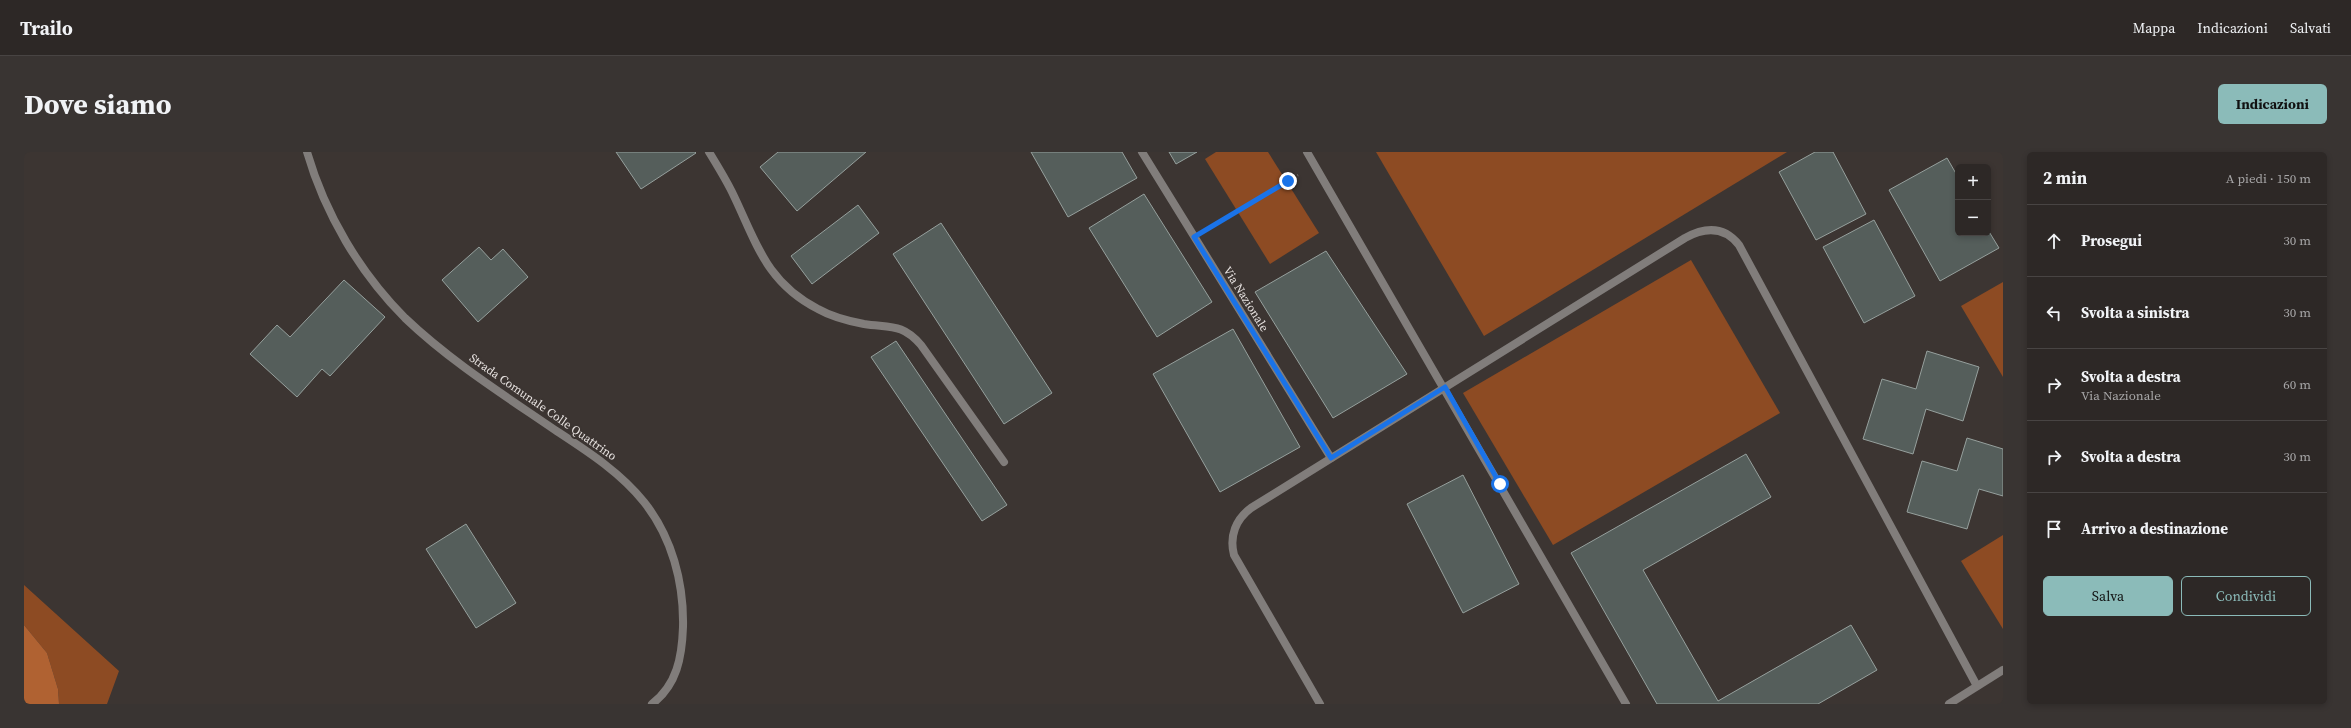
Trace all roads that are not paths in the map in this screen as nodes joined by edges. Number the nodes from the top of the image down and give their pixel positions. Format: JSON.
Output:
{"nodes":[{"id":1,"x":307,"y":152,"type":"edge"},
{"id":2,"x":709,"y":152,"type":"edge"},
{"id":3,"x":1142,"y":152,"type":"edge"},
{"id":4,"x":1307,"y":152,"type":"edge"},
{"id":5,"x":1445,"y":387,"type":"junction"},
{"id":6,"x":1331,"y":458,"type":"junction"},
{"id":7,"x":1004,"y":462,"type":"dead end"},
{"id":8,"x":2003,"y":670,"type":"edge"},
{"id":9,"x":1977,"y":686,"type":"junction"},
{"id":10,"x":652,"y":704,"type":"edge"},
{"id":11,"x":1320,"y":704,"type":"edge"},
{"id":12,"x":1626,"y":704,"type":"edge"},
{"id":13,"x":1949,"y":704,"type":"edge"}],
"edges":[{"from":1,"to":10,"type":"street","name":"Strada Comunale Colle Quattrino"},
{"from":2,"to":7,"type":"street"},
{"from":3,"to":6,"type":"street","name":"Via Nazionale"},
{"from":4,"to":5,"type":"street"},
{"from":5,"to":6,"type":"street"},
{"from":5,"to":9,"type":"street"},
{"from":5,"to":12,"type":"street"},
{"from":6,"to":11,"type":"street"},
{"from":8,"to":9,"type":"street"},
{"from":9,"to":13,"type":"street"}]}
